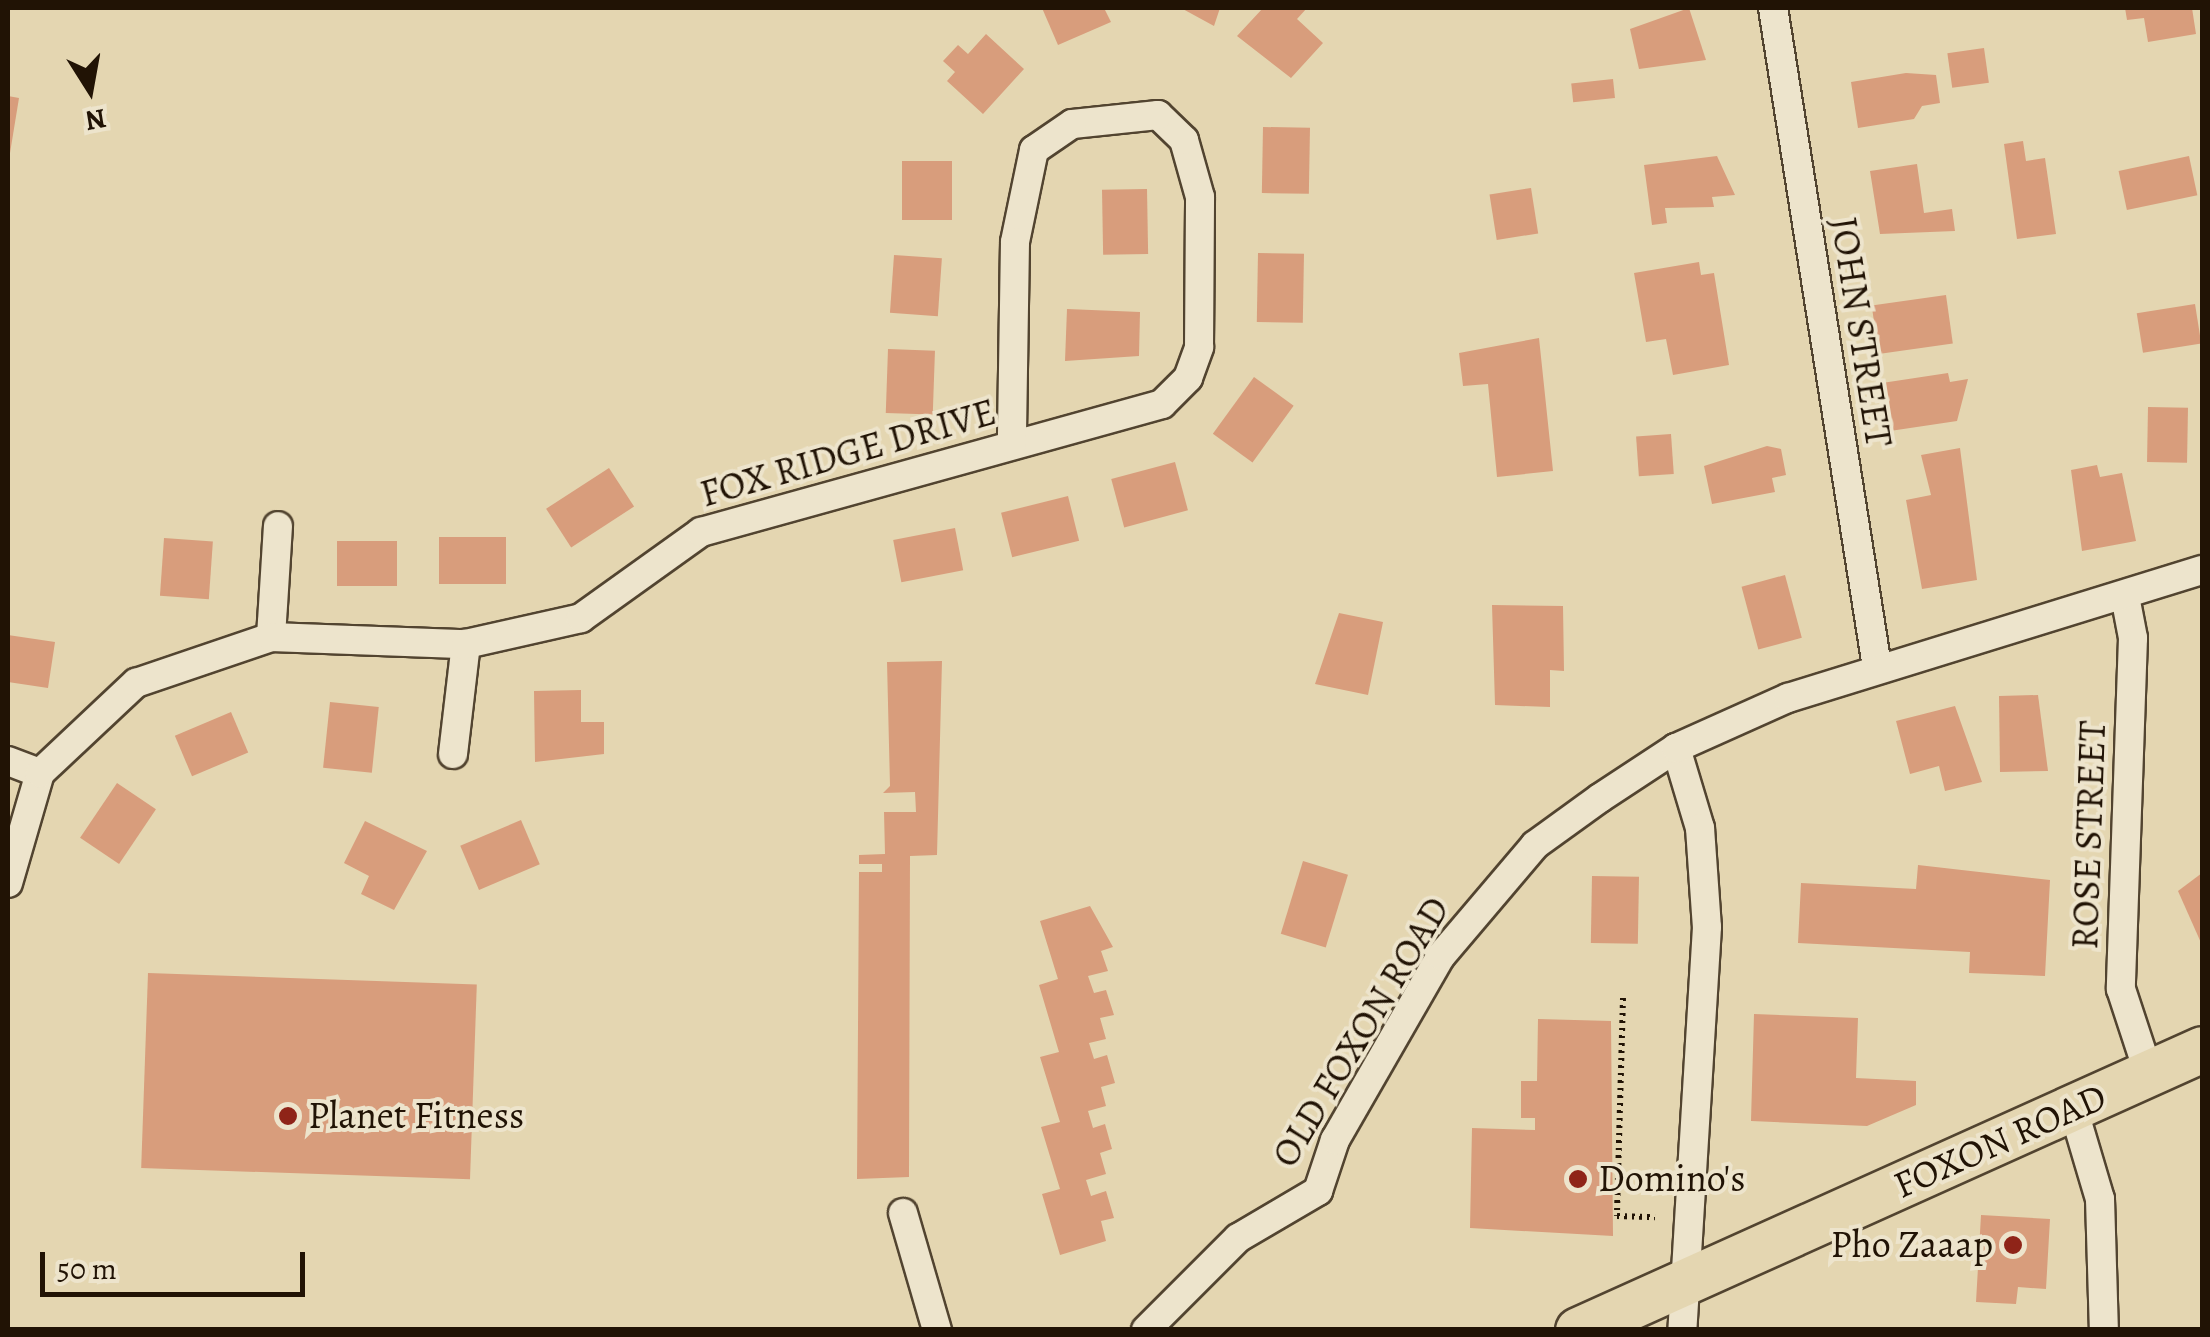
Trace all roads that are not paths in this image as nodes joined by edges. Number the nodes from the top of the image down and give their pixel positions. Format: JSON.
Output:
{"nodes":[{"id":1,"x":1773,"y":8,"type":"edge"},
{"id":2,"x":1012,"y":444,"type":"junction"},
{"id":3,"x":278,"y":526,"type":"dead end"},
{"id":4,"x":2202,"y":570,"type":"edge"},
{"id":5,"x":2125,"y":596,"type":"junction"},
{"id":6,"x":272,"y":637,"type":"junction"},
{"id":7,"x":466,"y":644,"type":"junction"},
{"id":8,"x":1877,"y":667,"type":"junction"},
{"id":9,"x":1676,"y":748,"type":"junction"},
{"id":10,"x":453,"y":754,"type":"dead end"},
{"id":11,"x":8,"y":761,"type":"edge"},
{"id":12,"x":40,"y":772,"type":"junction"},
{"id":13,"x":8,"y":884,"type":"edge"},
{"id":14,"x":2202,"y":1050,"type":"edge"},
{"id":15,"x":2149,"y":1074,"type":"junction"},
{"id":16,"x":2073,"y":1108,"type":"junction"},
{"id":17,"x":903,"y":1213,"type":"dead end"},
{"id":18,"x":1687,"y":1280,"type":"junction"},
{"id":19,"x":937,"y":1330,"type":"edge"},
{"id":20,"x":1146,"y":1330,"type":"edge"},
{"id":21,"x":1578,"y":1330,"type":"edge"},
{"id":22,"x":1682,"y":1330,"type":"edge"},
{"id":23,"x":2104,"y":1330,"type":"edge"}],
"edges":[{"from":1,"to":8,"type":"street","name":"JOHN STREET"},
{"from":2,"to":2,"type":"street","name":"FOX RIDGE DRIVE"},
{"from":2,"to":7,"type":"street","name":"FOX RIDGE DRIVE"},
{"from":3,"to":6,"type":"street"},
{"from":4,"to":5,"type":"street","name":"OLD FOXON ROAD"},
{"from":5,"to":8,"type":"street","name":"OLD FOXON ROAD"},
{"from":5,"to":15,"type":"street","name":"ROSE STREET"},
{"from":6,"to":7,"type":"street","name":"FOX RIDGE DRIVE"},
{"from":6,"to":12,"type":"street","name":"FOX RIDGE DRIVE"},
{"from":7,"to":10,"type":"street"},
{"from":8,"to":9,"type":"street","name":"OLD FOXON ROAD"},
{"from":9,"to":18,"type":"street"},
{"from":9,"to":20,"type":"street","name":"OLD FOXON ROAD"},
{"from":11,"to":12,"type":"street"},
{"from":12,"to":13,"type":"street"},
{"from":14,"to":15,"type":"main road","name":"FOXON ROAD"},
{"from":15,"to":16,"type":"main road","name":"FOXON ROAD"},
{"from":16,"to":18,"type":"main road","name":"FOXON ROAD"},
{"from":16,"to":23,"type":"street"},
{"from":17,"to":19,"type":"street"},
{"from":18,"to":21,"type":"main road","name":"FOXON ROAD"},
{"from":18,"to":22,"type":"street"}]}
